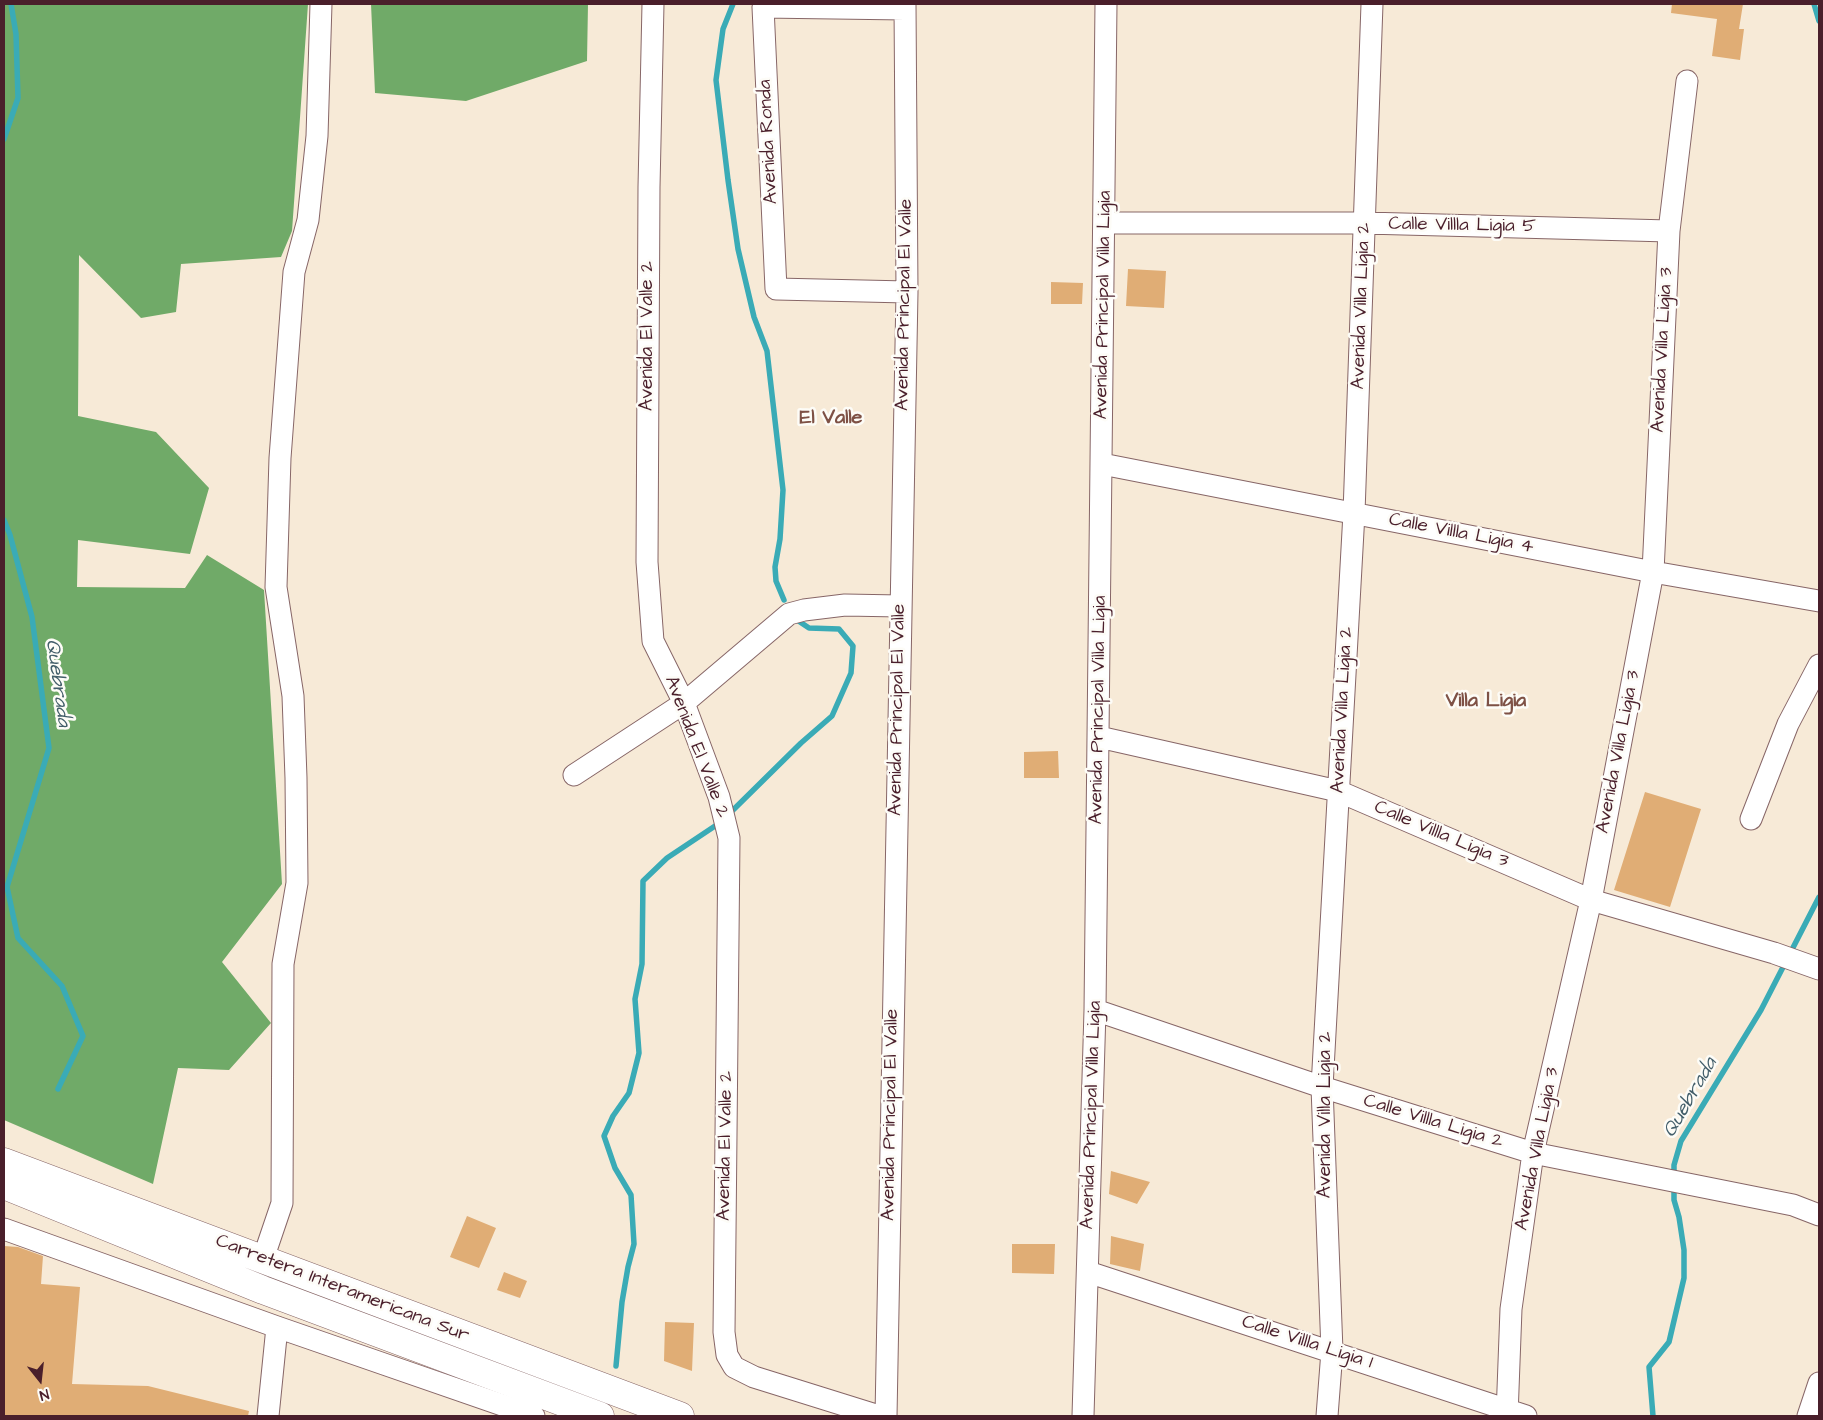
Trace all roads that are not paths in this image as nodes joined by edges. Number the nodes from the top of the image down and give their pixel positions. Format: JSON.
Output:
{"nodes":[{"id":1,"x":321,"y":4,"type":"edge"},
{"id":2,"x":654,"y":4,"type":"edge"},
{"id":3,"x":1106,"y":4,"type":"edge"},
{"id":4,"x":1372,"y":4,"type":"edge"},
{"id":5,"x":905,"y":6,"type":"edge"},
{"id":6,"x":1687,"y":81,"type":"dead end"},
{"id":7,"x":1105,"y":223,"type":"junction"},
{"id":8,"x":1365,"y":223,"type":"junction"},
{"id":9,"x":1669,"y":231,"type":"junction"},
{"id":10,"x":907,"y":292,"type":"junction"},
{"id":11,"x":1102,"y":464,"type":"junction"},
{"id":12,"x":1354,"y":513,"type":"junction"},
{"id":13,"x":1653,"y":572,"type":"junction"},
{"id":14,"x":1819,"y":601,"type":"edge"},
{"id":15,"x":900,"y":606,"type":"junction"},
{"id":16,"x":1819,"y":665,"type":"edge"},
{"id":17,"x":684,"y":703,"type":"junction"},
{"id":18,"x":1098,"y":738,"type":"junction"},
{"id":19,"x":574,"y":775,"type":"dead end"},
{"id":20,"x":1338,"y":791,"type":"junction"},
{"id":21,"x":1751,"y":819,"type":"dead end"},
{"id":22,"x":1592,"y":900,"type":"junction"},
{"id":23,"x":1810,"y":966,"type":"edge"},
{"id":24,"x":1096,"y":1010,"type":"junction"},
{"id":25,"x":1322,"y":1088,"type":"junction"},
{"id":26,"x":1533,"y":1153,"type":"junction"},
{"id":27,"x":4,"y":1162,"type":"edge"},
{"id":28,"x":4,"y":1185,"type":"edge"},
{"id":29,"x":1819,"y":1215,"type":"edge"},
{"id":30,"x":4,"y":1230,"type":"edge"},
{"id":31,"x":141,"y":1242,"type":"junction"},
{"id":32,"x":263,"y":1260,"type":"junction"},
{"id":33,"x":1088,"y":1272,"type":"junction"},
{"id":34,"x":132,"y":1275,"type":"junction"},
{"id":35,"x":277,"y":1327,"type":"junction"},
{"id":36,"x":1332,"y":1352,"type":"junction"},
{"id":37,"x":1819,"y":1383,"type":"edge"},
{"id":38,"x":1514,"y":1414,"type":"edge"},
{"id":39,"x":268,"y":1416,"type":"edge"},
{"id":40,"x":534,"y":1416,"type":"edge"},
{"id":41,"x":600,"y":1416,"type":"edge"},
{"id":42,"x":680,"y":1416,"type":"edge"},
{"id":43,"x":879,"y":1416,"type":"edge"},
{"id":44,"x":886,"y":1416,"type":"edge"},
{"id":45,"x":1084,"y":1416,"type":"edge"},
{"id":46,"x":1328,"y":1416,"type":"edge"},
{"id":47,"x":1808,"y":1416,"type":"edge"}],
"edges":[{"from":1,"to":32,"type":"street"},
{"from":2,"to":17,"type":"street","name":"Avenida El Valle 2"},
{"from":3,"to":7,"type":"street","name":"Avenida Principal Villa Ligia"},
{"from":4,"to":8,"type":"street","name":"Avenida Villa Ligia 2"},
{"from":5,"to":10,"type":"street","name":"Avenida Principal El Valle"},
{"from":5,"to":10,"type":"street","name":"Avenida Ronda"},
{"from":6,"to":9,"type":"street","name":"Avenida Villa Ligia 3"},
{"from":7,"to":8,"type":"street","name":"Calle Villla Ligia 5"},
{"from":7,"to":11,"type":"street","name":"Avenida Principal Villa Ligia"},
{"from":8,"to":9,"type":"street","name":"Calle Villla Ligia 5"},
{"from":8,"to":12,"type":"street","name":"Avenida Villa Ligia 2"},
{"from":9,"to":13,"type":"street","name":"Avenida Villa Ligia 3"},
{"from":10,"to":15,"type":"street","name":"Avenida Principal El Valle"},
{"from":11,"to":12,"type":"street","name":"Calle Villla Ligia 4"},
{"from":11,"to":18,"type":"street","name":"Avenida Principal Villa Ligia"},
{"from":12,"to":13,"type":"street","name":"Calle Villla Ligia 4"},
{"from":12,"to":20,"type":"street","name":"Avenida Villa Ligia 2"},
{"from":13,"to":14,"type":"street","name":"Calle Villla Ligia 4"},
{"from":13,"to":22,"type":"street","name":"Avenida Villa Ligia 3"},
{"from":15,"to":17,"type":"street"},
{"from":15,"to":44,"type":"street","name":"Avenida Principal El Valle"},
{"from":16,"to":21,"type":"street"},
{"from":17,"to":19,"type":"street"},
{"from":17,"to":43,"type":"street","name":"Avenida El Valle 2"},
{"from":18,"to":20,"type":"street","name":"Calle Villla Ligia 3"},
{"from":18,"to":24,"type":"street","name":"Avenida Principal Villa Ligia"},
{"from":20,"to":22,"type":"street","name":"Calle Villla Ligia 3"},
{"from":20,"to":25,"type":"street","name":"Avenida Villa Ligia 2"},
{"from":22,"to":23,"type":"street","name":"Calle Villla Ligia 3"},
{"from":22,"to":26,"type":"street","name":"Avenida Villa Ligia 3"},
{"from":24,"to":25,"type":"street","name":"Calle Villla Ligia 2"},
{"from":24,"to":33,"type":"street","name":"Avenida Principal Villa Ligia"},
{"from":25,"to":26,"type":"street","name":"Calle Villla Ligia 2"},
{"from":25,"to":36,"type":"street","name":"Avenida Villa Ligia 2"},
{"from":26,"to":29,"type":"street","name":"Calle Villla Ligia 2"},
{"from":26,"to":38,"type":"street","name":"Avenida Villa Ligia 3"},
{"from":27,"to":32,"type":"highway","name":"Carretera Interamericana Sur"},
{"from":28,"to":31,"type":"highway","name":"Carretera Interamericana Sur"},
{"from":30,"to":34,"type":"street"},
{"from":31,"to":34,"type":"street"},
{"from":31,"to":41,"type":"highway","name":"Carretera Interamericana Sur"},
{"from":32,"to":42,"type":"highway","name":"Carretera Interamericana Sur"},
{"from":33,"to":36,"type":"street","name":"Calle Villla Ligia 1"},
{"from":33,"to":45,"type":"street","name":"Avenida Principal Villa Ligia"},
{"from":34,"to":35,"type":"street"},
{"from":35,"to":39,"type":"street"},
{"from":35,"to":40,"type":"street"},
{"from":36,"to":38,"type":"street","name":"Calle Villla Ligia 1"},
{"from":36,"to":46,"type":"street","name":"Avenida Villa Ligia 2"},
{"from":37,"to":47,"type":"street"}]}
